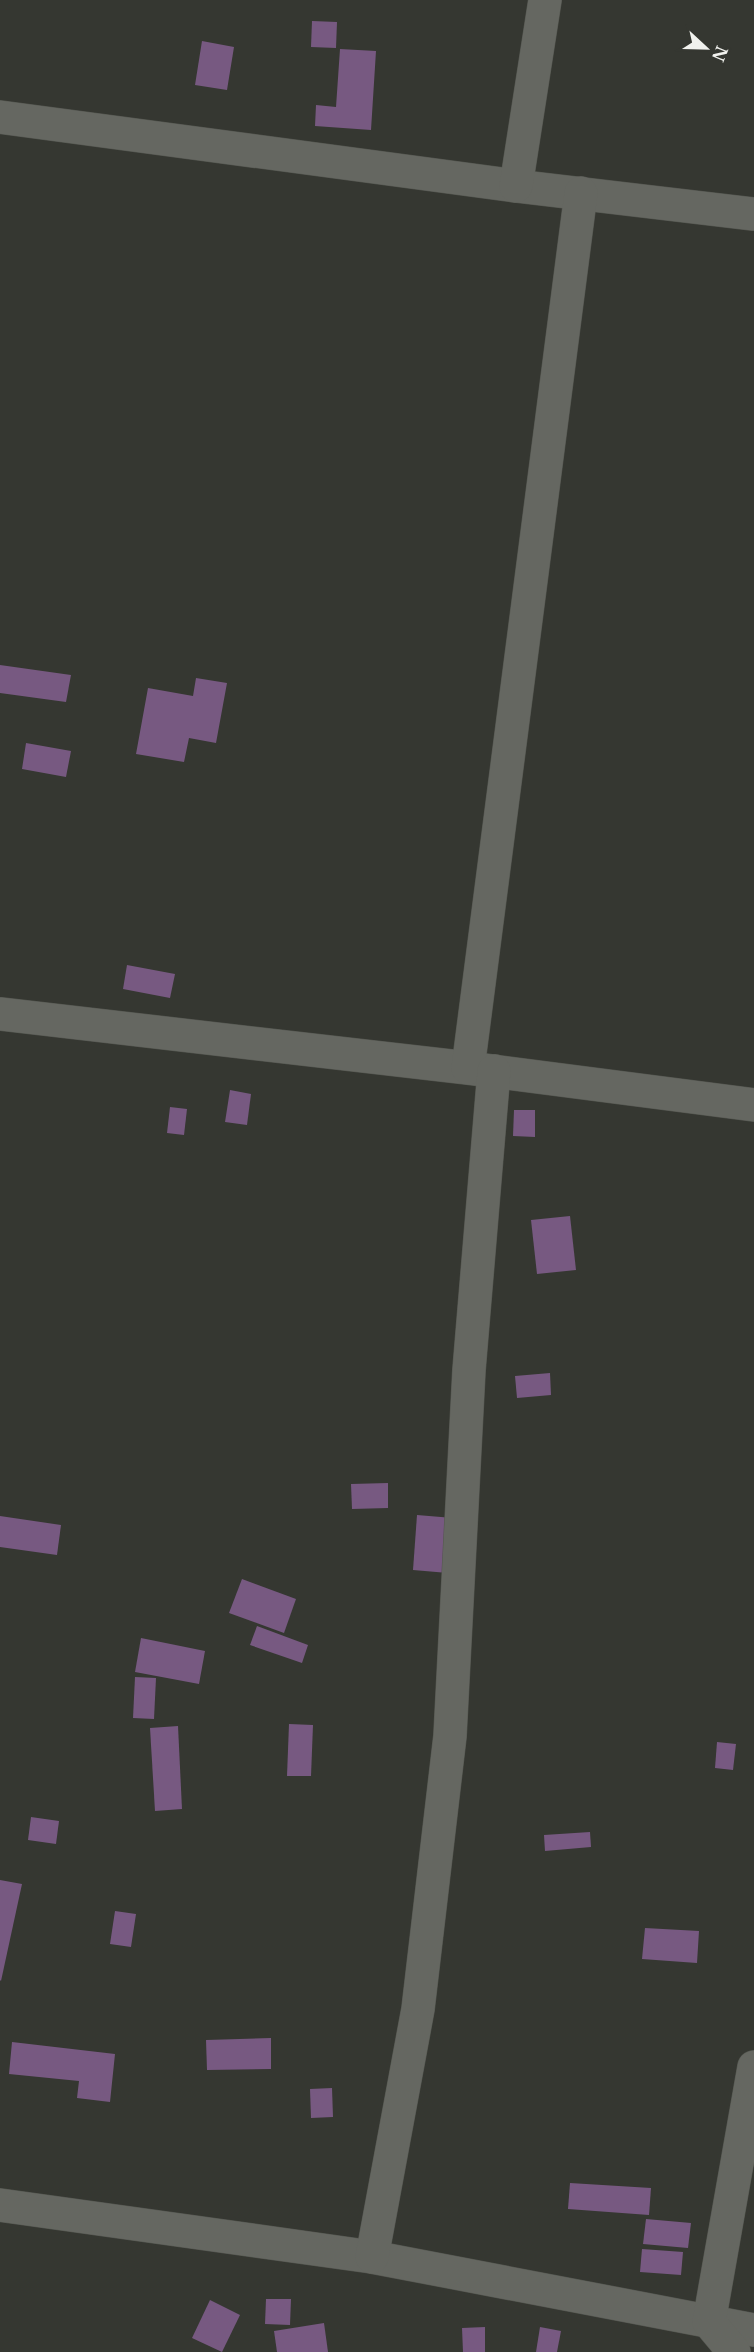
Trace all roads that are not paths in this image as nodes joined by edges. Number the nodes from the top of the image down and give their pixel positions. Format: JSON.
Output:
{"nodes":[{"id":1,"x":545,"y":0,"type":"edge"},
{"id":2,"x":0,"y":117,"type":"edge"},
{"id":3,"x":516,"y":186,"type":"junction"},
{"id":4,"x":580,"y":193,"type":"junction"},
{"id":5,"x":754,"y":214,"type":"edge"},
{"id":6,"x":0,"y":1014,"type":"edge"},
{"id":7,"x":481,"y":1070,"type":"junction"},
{"id":8,"x":754,"y":1105,"type":"edge"},
{"id":9,"x":754,"y":2067,"type":"edge"},
{"id":10,"x":0,"y":2205,"type":"edge"},
{"id":11,"x":372,"y":2257,"type":"junction"},
{"id":12,"x":709,"y":2322,"type":"junction"},
{"id":13,"x":754,"y":2330,"type":"edge"},
{"id":14,"x":734,"y":2352,"type":"edge"}],
"edges":[{"from":1,"to":3,"type":"street"},
{"from":2,"to":3,"type":"street"},
{"from":3,"to":4,"type":"street"},
{"from":4,"to":5,"type":"street"},
{"from":4,"to":7,"type":"street"},
{"from":6,"to":7,"type":"street"},
{"from":7,"to":8,"type":"street"},
{"from":7,"to":11,"type":"street"},
{"from":9,"to":12,"type":"street"},
{"from":10,"to":11,"type":"street"},
{"from":11,"to":12,"type":"street"},
{"from":12,"to":13,"type":"street"},
{"from":12,"to":14,"type":"street"}]}
